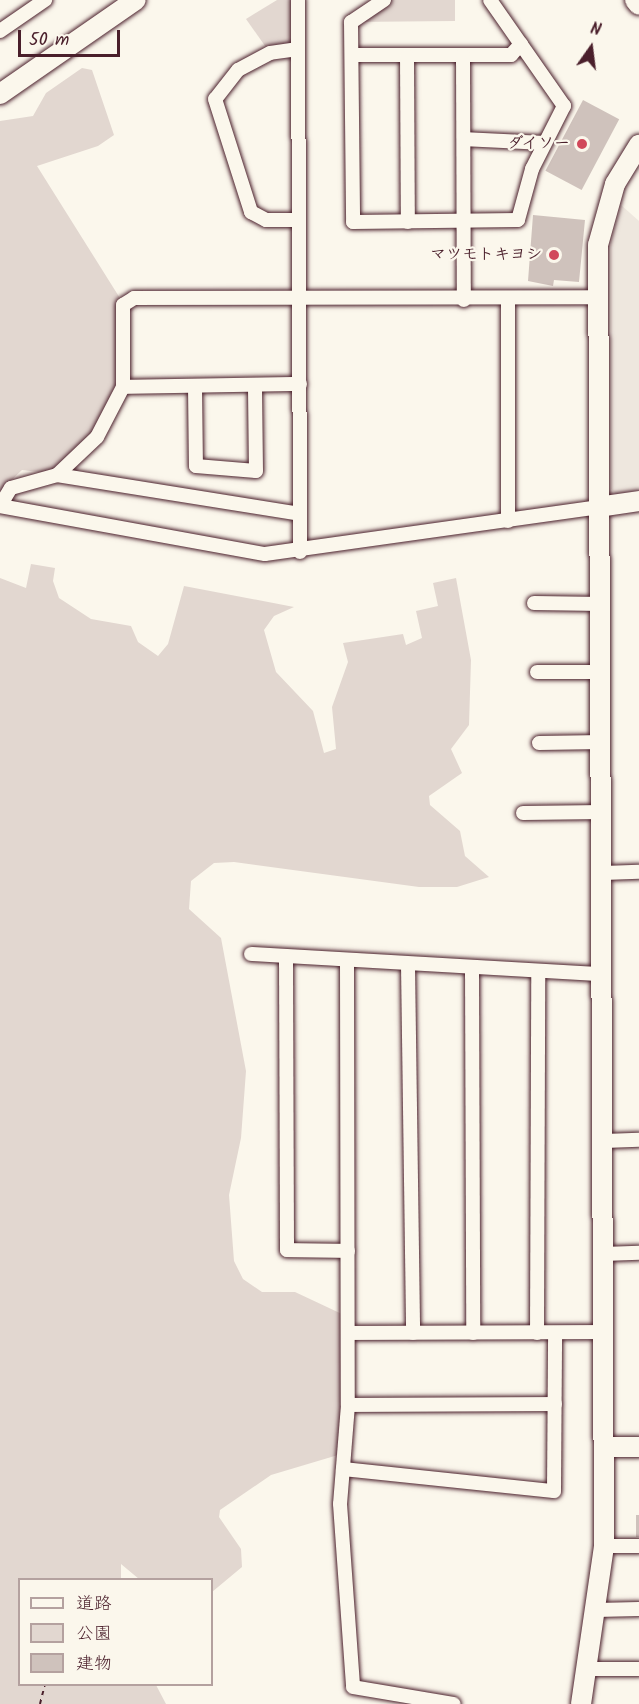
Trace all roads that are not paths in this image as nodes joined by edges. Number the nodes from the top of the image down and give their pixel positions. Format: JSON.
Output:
{"nodes":[{"id":1,"x":45,"y":0,"type":"edge"},
{"id":2,"x":136,"y":0,"type":"edge"},
{"id":3,"x":298,"y":0,"type":"edge"},
{"id":4,"x":384,"y":0,"type":"edge"},
{"id":5,"x":490,"y":0,"type":"edge"},
{"id":6,"x":635,"y":0,"type":"edge"},
{"id":7,"x":639,"y":5,"type":"edge"},
{"id":8,"x":0,"y":31,"type":"edge"},
{"id":9,"x":521,"y":44,"type":"junction"},
{"id":10,"x":298,"y":49,"type":"junction"},
{"id":11,"x":352,"y":55,"type":"junction"},
{"id":12,"x":407,"y":56,"type":"junction"},
{"id":13,"x":463,"y":56,"type":"junction"},
{"id":14,"x":0,"y":94,"type":"edge"},
{"id":15,"x":464,"y":139,"type":"junction"},
{"id":16,"x":543,"y":143,"type":"junction"},
{"id":17,"x":639,"y":145,"type":"edge"},
{"id":18,"x":299,"y":220,"type":"junction"},
{"id":19,"x":464,"y":221,"type":"junction"},
{"id":20,"x":408,"y":222,"type":"junction"},
{"id":21,"x":598,"y":297,"type":"junction"},
{"id":22,"x":300,"y":299,"type":"junction"},
{"id":23,"x":465,"y":300,"type":"junction"},
{"id":24,"x":508,"y":300,"type":"junction"},
{"id":25,"x":300,"y":384,"type":"junction"},
{"id":26,"x":255,"y":386,"type":"junction"},
{"id":27,"x":123,"y":387,"type":"junction"},
{"id":28,"x":195,"y":387,"type":"junction"},
{"id":29,"x":57,"y":475,"type":"junction"},
{"id":30,"x":639,"y":501,"type":"edge"},
{"id":31,"x":0,"y":506,"type":"edge"},
{"id":32,"x":598,"y":507,"type":"junction"},
{"id":33,"x":300,"y":514,"type":"junction"},
{"id":34,"x":508,"y":521,"type":"junction"},
{"id":35,"x":300,"y":552,"type":"junction"},
{"id":36,"x":534,"y":603,"type":"dead end"},
{"id":37,"x":603,"y":604,"type":"junction"},
{"id":38,"x":537,"y":672,"type":"dead end"},
{"id":39,"x":603,"y":672,"type":"junction"},
{"id":40,"x":603,"y":742,"type":"junction"},
{"id":41,"x":539,"y":743,"type":"dead end"},
{"id":42,"x":603,"y":812,"type":"junction"},
{"id":43,"x":523,"y":813,"type":"dead end"},
{"id":44,"x":639,"y":872,"type":"edge"},
{"id":45,"x":603,"y":873,"type":"junction"},
{"id":46,"x":251,"y":954,"type":"dead end"},
{"id":47,"x":286,"y":958,"type":"junction"},
{"id":48,"x":347,"y":962,"type":"junction"},
{"id":49,"x":408,"y":965,"type":"junction"},
{"id":50,"x":472,"y":969,"type":"junction"},
{"id":51,"x":538,"y":971,"type":"junction"},
{"id":52,"x":603,"y":974,"type":"junction"},
{"id":53,"x":639,"y":1140,"type":"edge"},
{"id":54,"x":604,"y":1141,"type":"junction"},
{"id":55,"x":348,"y":1251,"type":"junction"},
{"id":56,"x":639,"y":1253,"type":"edge"},
{"id":57,"x":603,"y":1254,"type":"junction"},
{"id":58,"x":603,"y":1332,"type":"junction"},
{"id":59,"x":413,"y":1333,"type":"junction"},
{"id":60,"x":473,"y":1333,"type":"junction"},
{"id":61,"x":537,"y":1333,"type":"junction"},
{"id":62,"x":555,"y":1333,"type":"junction"},
{"id":63,"x":348,"y":1334,"type":"junction"},
{"id":64,"x":348,"y":1404,"type":"junction"},
{"id":65,"x":555,"y":1404,"type":"junction"},
{"id":66,"x":604,"y":1447,"type":"junction"},
{"id":67,"x":639,"y":1447,"type":"edge"},
{"id":68,"x":343,"y":1469,"type":"junction"},
{"id":69,"x":604,"y":1546,"type":"junction"},
{"id":70,"x":639,"y":1546,"type":"edge"},
{"id":71,"x":639,"y":1609,"type":"edge"},
{"id":72,"x":596,"y":1610,"type":"junction"},
{"id":73,"x":587,"y":1669,"type":"junction"},
{"id":74,"x":639,"y":1669,"type":"edge"},
{"id":75,"x":454,"y":1704,"type":"edge"},
{"id":76,"x":581,"y":1704,"type":"edge"}],
"edges":[{"from":1,"to":8,"type":"street"},
{"from":2,"to":14,"type":"street"},
{"from":3,"to":10,"type":"street"},
{"from":4,"to":11,"type":"street"},
{"from":5,"to":9,"type":"street"},
{"from":6,"to":7,"type":"street"},
{"from":9,"to":13,"type":"street"},
{"from":9,"to":16,"type":"street"},
{"from":10,"to":18,"type":"street"},
{"from":10,"to":18,"type":"street"},
{"from":11,"to":12,"type":"street"},
{"from":11,"to":20,"type":"street"},
{"from":12,"to":13,"type":"street"},
{"from":12,"to":20,"type":"street"},
{"from":13,"to":15,"type":"street"},
{"from":15,"to":16,"type":"street"},
{"from":15,"to":19,"type":"street"},
{"from":16,"to":19,"type":"street"},
{"from":17,"to":21,"type":"street"},
{"from":18,"to":22,"type":"street"},
{"from":19,"to":20,"type":"street"},
{"from":19,"to":23,"type":"street"},
{"from":21,"to":24,"type":"street"},
{"from":21,"to":32,"type":"street"},
{"from":22,"to":23,"type":"street"},
{"from":22,"to":25,"type":"street"},
{"from":22,"to":27,"type":"street"},
{"from":23,"to":24,"type":"street"},
{"from":24,"to":34,"type":"street"},
{"from":25,"to":26,"type":"street"},
{"from":25,"to":33,"type":"street"},
{"from":26,"to":28,"type":"street"},
{"from":26,"to":28,"type":"street"},
{"from":27,"to":28,"type":"street"},
{"from":27,"to":29,"type":"street"},
{"from":29,"to":31,"type":"street"},
{"from":29,"to":33,"type":"street"},
{"from":30,"to":32,"type":"street"},
{"from":31,"to":35,"type":"street"},
{"from":32,"to":34,"type":"street"},
{"from":32,"to":37,"type":"street"},
{"from":33,"to":35,"type":"street"},
{"from":34,"to":35,"type":"street"},
{"from":36,"to":37,"type":"street"},
{"from":37,"to":39,"type":"street"},
{"from":38,"to":39,"type":"street"},
{"from":39,"to":40,"type":"street"},
{"from":40,"to":41,"type":"street"},
{"from":40,"to":42,"type":"street"},
{"from":42,"to":43,"type":"street"},
{"from":42,"to":45,"type":"street"},
{"from":44,"to":45,"type":"street"},
{"from":45,"to":52,"type":"street"},
{"from":46,"to":47,"type":"street"},
{"from":47,"to":48,"type":"street"},
{"from":47,"to":55,"type":"street"},
{"from":48,"to":49,"type":"street"},
{"from":48,"to":55,"type":"street"},
{"from":49,"to":50,"type":"street"},
{"from":49,"to":59,"type":"street"},
{"from":50,"to":51,"type":"street"},
{"from":50,"to":60,"type":"street"},
{"from":51,"to":52,"type":"street"},
{"from":51,"to":61,"type":"street"},
{"from":52,"to":54,"type":"street"},
{"from":53,"to":54,"type":"street"},
{"from":54,"to":57,"type":"street"},
{"from":55,"to":63,"type":"street"},
{"from":56,"to":57,"type":"street"},
{"from":57,"to":58,"type":"street"},
{"from":58,"to":62,"type":"street"},
{"from":58,"to":66,"type":"street"},
{"from":59,"to":60,"type":"street"},
{"from":59,"to":63,"type":"street"},
{"from":60,"to":61,"type":"street"},
{"from":61,"to":62,"type":"street"},
{"from":62,"to":65,"type":"street"},
{"from":63,"to":64,"type":"street"},
{"from":64,"to":65,"type":"street"},
{"from":64,"to":68,"type":"street"},
{"from":65,"to":68,"type":"street"},
{"from":66,"to":67,"type":"street"},
{"from":66,"to":69,"type":"street"},
{"from":68,"to":75,"type":"street"},
{"from":69,"to":70,"type":"street"},
{"from":69,"to":72,"type":"street"},
{"from":71,"to":72,"type":"street"},
{"from":72,"to":73,"type":"street"},
{"from":73,"to":74,"type":"street"},
{"from":73,"to":76,"type":"street"}]}
